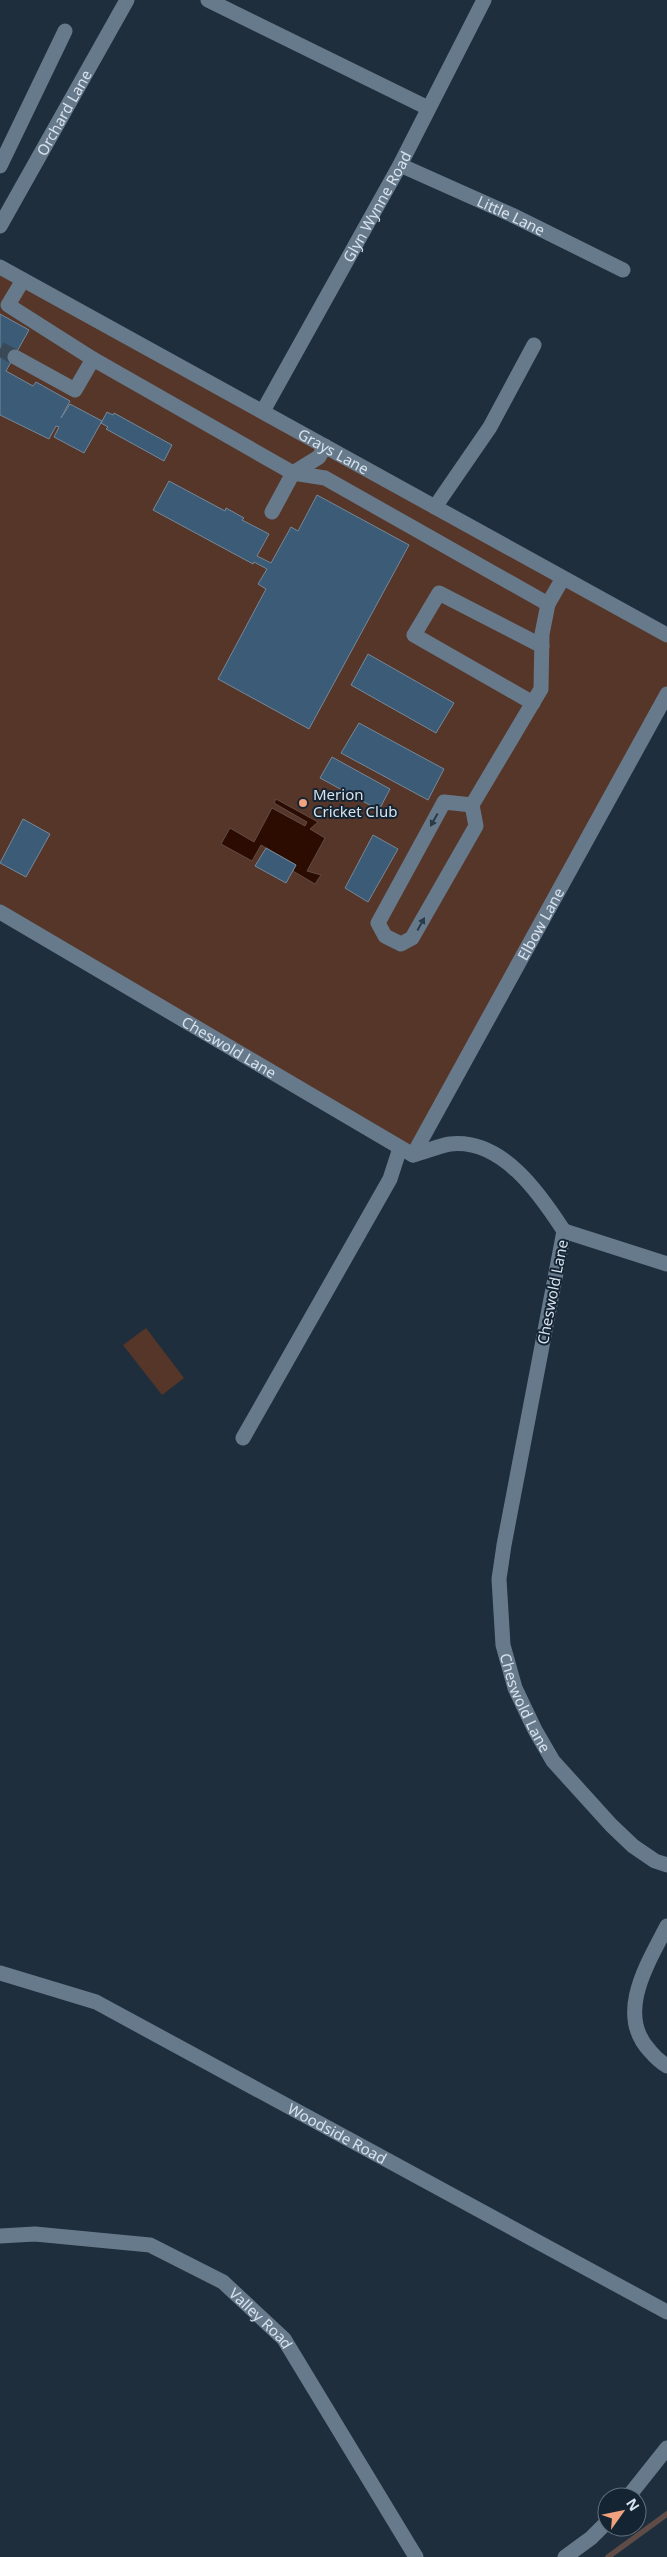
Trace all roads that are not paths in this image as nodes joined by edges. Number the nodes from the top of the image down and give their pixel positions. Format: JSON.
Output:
{"nodes":[{"id":1,"x":127,"y":0,"type":"edge"},
{"id":2,"x":208,"y":0,"type":"edge"},
{"id":3,"x":484,"y":0,"type":"edge"},
{"id":4,"x":65,"y":31,"type":"dead end"},
{"id":5,"x":428,"y":108,"type":"junction"},
{"id":6,"x":4,"y":147,"type":"edge"},
{"id":7,"x":400,"y":165,"type":"junction"},
{"id":8,"x":0,"y":166,"type":"edge"},
{"id":9,"x":0,"y":226,"type":"edge"},
{"id":10,"x":0,"y":267,"type":"edge"},
{"id":11,"x":622,"y":270,"type":"dead end"},
{"id":12,"x":23,"y":280,"type":"junction"},
{"id":13,"x":534,"y":345,"type":"dead end"},
{"id":14,"x":14,"y":356,"type":"tunnel mouth"},
{"id":15,"x":94,"y":359,"type":"junction"},
{"id":16,"x":263,"y":412,"type":"junction"},
{"id":17,"x":325,"y":446,"type":"junction"},
{"id":18,"x":293,"y":473,"type":"junction"},
{"id":19,"x":435,"y":507,"type":"junction"},
{"id":20,"x":272,"y":512,"type":"dead end"},
{"id":21,"x":563,"y":578,"type":"junction"},
{"id":22,"x":548,"y":604,"type":"junction"},
{"id":23,"x":667,"y":635,"type":"edge"},
{"id":24,"x":542,"y":646,"type":"junction"},
{"id":25,"x":667,"y":694,"type":"edge"},
{"id":26,"x":532,"y":703,"type":"junction"},
{"id":27,"x":472,"y":805,"type":"junction"},
{"id":28,"x":0,"y":912,"type":"edge"},
{"id":29,"x":407,"y":1151,"type":"junction"},
{"id":30,"x":564,"y":1231,"type":"junction"},
{"id":31,"x":667,"y":1264,"type":"edge"},
{"id":32,"x":243,"y":1438,"type":"dead end"},
{"id":33,"x":667,"y":1865,"type":"edge"},
{"id":34,"x":667,"y":1926,"type":"edge"},
{"id":35,"x":0,"y":1973,"type":"edge"},
{"id":36,"x":667,"y":2066,"type":"edge"},
{"id":37,"x":0,"y":2236,"type":"edge"},
{"id":38,"x":667,"y":2312,"type":"edge"},
{"id":39,"x":667,"y":2448,"type":"edge"},
{"id":40,"x":636,"y":2487,"type":"edge"},
{"id":41,"x":597,"y":2532,"type":"edge"},
{"id":42,"x":416,"y":2557,"type":"edge"},
{"id":43,"x":565,"y":2557,"type":"edge"}],
"edges":[{"from":1,"to":9,"type":"street","name":"Orchard Lane"},
{"from":2,"to":5,"type":"street"},
{"from":3,"to":5,"type":"street","name":"Glyn Wynne Road"},
{"from":4,"to":6,"type":"street"},
{"from":5,"to":7,"type":"street","name":"Glyn Wynne Road"},
{"from":6,"to":8,"type":"street"},
{"from":7,"to":11,"type":"street","name":"Little Lane"},
{"from":7,"to":16,"type":"street","name":"Glyn Wynne Road"},
{"from":10,"to":12,"type":"street","name":"Grays Lane"},
{"from":12,"to":15,"type":"street"},
{"from":12,"to":16,"type":"street","name":"Grays Lane"},
{"from":13,"to":19,"type":"street"},
{"from":14,"to":15,"type":"street"},
{"from":15,"to":18,"type":"street"},
{"from":16,"to":17,"type":"street","name":"Grays Lane"},
{"from":17,"to":18,"type":"street"},
{"from":17,"to":19,"type":"street","name":"Grays Lane"},
{"from":18,"to":20,"type":"street"},
{"from":18,"to":22,"type":"street"},
{"from":19,"to":21,"type":"street","name":"Grays Lane"},
{"from":21,"to":22,"type":"street"},
{"from":21,"to":23,"type":"street","name":"Grays Lane"},
{"from":22,"to":24,"type":"street"},
{"from":24,"to":26,"type":"street"},
{"from":24,"to":26,"type":"street"},
{"from":25,"to":29,"type":"street","name":"Elbow Lane"},
{"from":26,"to":27,"type":"street"},
{"from":27,"to":27,"type":"street","one_way":true},
{"from":28,"to":29,"type":"street","name":"Cheswold Lane"},
{"from":29,"to":30,"type":"street","name":"Cheswold Lane"},
{"from":29,"to":32,"type":"street","name":"Elbow Lane"},
{"from":30,"to":31,"type":"street"},
{"from":30,"to":33,"type":"street","name":"Cheswold Lane"},
{"from":34,"to":36,"type":"street"},
{"from":35,"to":38,"type":"street","name":"Woodside Road"},
{"from":37,"to":42,"type":"street","name":"Valley Road"},
{"from":39,"to":40,"type":"street"},
{"from":41,"to":43,"type":"street"}]}
